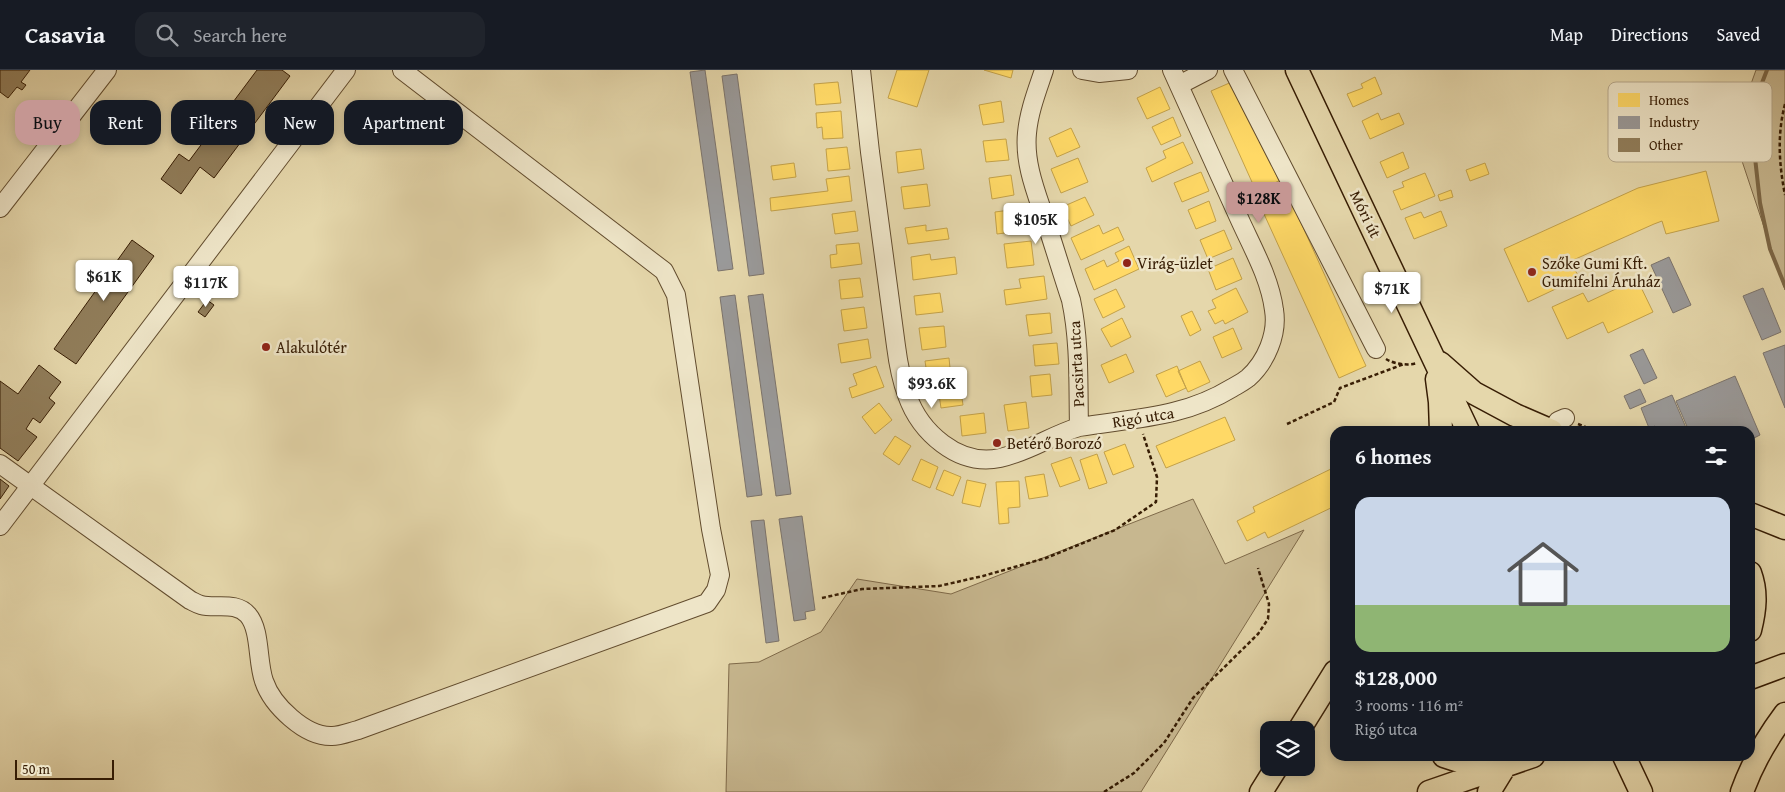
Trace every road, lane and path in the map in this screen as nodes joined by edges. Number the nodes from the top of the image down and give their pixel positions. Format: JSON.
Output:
{"nodes":[{"id":1,"x":107,"y":70,"type":"edge"},
{"id":2,"x":346,"y":70,"type":"edge"},
{"id":3,"x":402,"y":70,"type":"edge"},
{"id":4,"x":861,"y":70,"type":"edge"},
{"id":5,"x":1044,"y":70,"type":"edge"},
{"id":6,"x":1082,"y":70,"type":"edge"},
{"id":7,"x":1128,"y":70,"type":"edge"},
{"id":8,"x":1208,"y":70,"type":"edge"},
{"id":9,"x":1233,"y":70,"type":"edge"},
{"id":10,"x":1297,"y":70,"type":"edge"},
{"id":11,"x":1175,"y":77,"type":"edge"},
{"id":12,"x":1785,"y":104,"type":"edge"},
{"id":13,"x":1785,"y":195,"type":"edge"},
{"id":14,"x":0,"y":208,"type":"edge"},
{"id":15,"x":1376,"y":349,"type":"joint"},
{"id":16,"x":1434,"y":358,"type":"junction"},
{"id":17,"x":1404,"y":364,"type":"junction"},
{"id":18,"x":1139,"y":419,"type":"junction"},
{"id":19,"x":1287,"y":424,"type":"dead end"},
{"id":20,"x":1441,"y":426,"type":"edge"},
{"id":21,"x":1466,"y":426,"type":"edge"},
{"id":22,"x":1553,"y":426,"type":"edge"},
{"id":23,"x":1079,"y":427,"type":"junction"},
{"id":24,"x":0,"y":464,"type":"edge"},
{"id":25,"x":30,"y":486,"type":"junction"},
{"id":26,"x":1755,"y":516,"type":"edge"},
{"id":27,"x":0,"y":526,"type":"edge"},
{"id":28,"x":1785,"y":528,"type":"edge"},
{"id":29,"x":1258,"y":568,"type":"dead end"},
{"id":30,"x":822,"y":598,"type":"dead end"},
{"id":31,"x":1785,"y":665,"type":"edge"},
{"id":32,"x":1755,"y":676,"type":"edge"},
{"id":33,"x":1330,"y":680,"type":"edge"},
{"id":34,"x":1785,"y":714,"type":"edge"},
{"id":35,"x":1305,"y":721,"type":"edge"},
{"id":36,"x":1755,"y":760,"type":"edge"},
{"id":37,"x":1457,"y":761,"type":"edge"},
{"id":38,"x":1524,"y":761,"type":"edge"},
{"id":39,"x":1626,"y":761,"type":"edge"},
{"id":40,"x":1755,"y":761,"type":"edge"},
{"id":41,"x":1271,"y":776,"type":"edge"},
{"id":42,"x":1495,"y":776,"type":"edge"},
{"id":43,"x":1104,"y":792,"type":"edge"},
{"id":44,"x":1260,"y":792,"type":"edge"},
{"id":45,"x":1430,"y":792,"type":"edge"},
{"id":46,"x":1641,"y":792,"type":"edge"},
{"id":47,"x":1742,"y":792,"type":"edge"}],
"edges":[{"from":1,"to":14,"type":"street"},
{"from":2,"to":25,"type":"street"},
{"from":3,"to":25,"type":"street"},
{"from":4,"to":23,"type":"street","name":"Rigó utca"},
{"from":5,"to":23,"type":"street","name":"Pacsirta utca"},
{"from":6,"to":7,"type":"street"},
{"from":8,"to":11,"type":"street"},
{"from":9,"to":15,"type":"street"},
{"from":10,"to":16,"type":"main road","name":"Móri út"},
{"from":11,"to":18,"type":"street","name":"Rigó utca"},
{"from":12,"to":13,"type":"path"},
{"from":15,"to":17,"type":"path"},
{"from":16,"to":17,"type":"path"},
{"from":16,"to":20,"type":"main road"},
{"from":16,"to":21,"type":"main road","name":"Móri út"},
{"from":16,"to":22,"type":"main road"},
{"from":17,"to":19,"type":"path"},
{"from":18,"to":23,"type":"street","name":"Rigó utca"},
{"from":18,"to":30,"type":"path"},
{"from":24,"to":25,"type":"street"},
{"from":25,"to":27,"type":"street"},
{"from":26,"to":28,"type":"main road"},
{"from":29,"to":43,"type":"path"},
{"from":31,"to":32,"type":"main road"},
{"from":33,"to":35,"type":"main road"},
{"from":34,"to":36,"type":"main road"},
{"from":37,"to":42,"type":"main road"},
{"from":38,"to":42,"type":"main road"},
{"from":39,"to":46,"type":"main road"},
{"from":40,"to":47,"type":"main road"},
{"from":41,"to":44,"type":"main road"},
{"from":42,"to":45,"type":"main road"}]}
